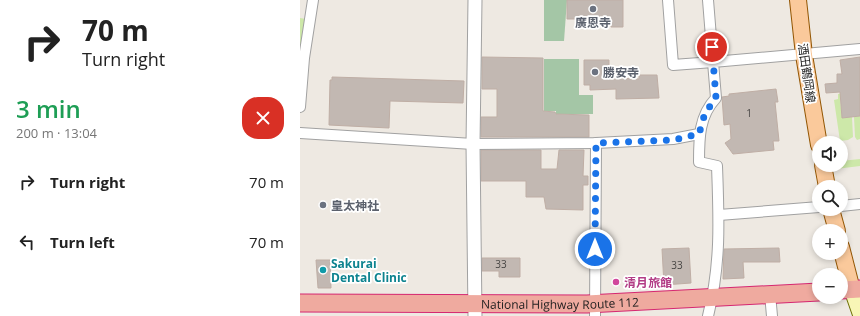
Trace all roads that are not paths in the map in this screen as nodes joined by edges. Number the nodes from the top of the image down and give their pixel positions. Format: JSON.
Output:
{"nodes":[{"id":1,"x":313,"y":0,"type":"edge"},
{"id":2,"x":474,"y":0,"type":"edge"},
{"id":3,"x":668,"y":0,"type":"edge"},
{"id":4,"x":708,"y":0,"type":"edge"},
{"id":5,"x":798,"y":0,"type":"edge"},
{"id":6,"x":860,"y":49,"type":"edge"},
{"id":7,"x":804,"y":55,"type":"junction"},
{"id":8,"x":713,"y":62,"type":"junction"},
{"id":9,"x":300,"y":107,"type":"edge"},
{"id":10,"x":300,"y":133,"type":"edge"},
{"id":11,"x":699,"y":134,"type":"junction"},
{"id":12,"x":818,"y":136,"type":"edge"},
{"id":13,"x":596,"y":143,"type":"junction"},
{"id":14,"x":473,"y":144,"type":"junction"},
{"id":15,"x":860,"y":204,"type":"edge"},
{"id":16,"x":848,"y":205,"type":"edge"},
{"id":17,"x":812,"y":208,"type":"edge"},
{"id":18,"x":719,"y":215,"type":"junction"},
{"id":19,"x":844,"y":260,"type":"edge"},
{"id":20,"x":851,"y":290,"type":"edge"},
{"id":21,"x":812,"y":292,"type":"edge"},
{"id":22,"x":770,"y":294,"type":"junction"},
{"id":23,"x":713,"y":297,"type":"junction"},
{"id":24,"x":300,"y":303,"type":"edge"},
{"id":25,"x":475,"y":310,"type":"edge"},
{"id":26,"x":595,"y":310,"type":"edge"},
{"id":27,"x":860,"y":313,"type":"edge"},
{"id":28,"x":708,"y":316,"type":"edge"},
{"id":29,"x":772,"y":316,"type":"edge"}],
"edges":[{"from":1,"to":9,"type":"street"},
{"from":2,"to":14,"type":"street"},
{"from":3,"to":8,"type":"street"},
{"from":4,"to":8,"type":"street"},
{"from":5,"to":7,"type":"main road","name":"酒田鶴岡線"},
{"from":6,"to":7,"type":"street"},
{"from":7,"to":8,"type":"street"},
{"from":7,"to":12,"type":"main road","name":"酒田鶴岡線"},
{"from":8,"to":11,"type":"street"},
{"from":10,"to":14,"type":"street"},
{"from":11,"to":13,"type":"street"},
{"from":11,"to":18,"type":"street"},
{"from":13,"to":14,"type":"street"},
{"from":13,"to":26,"type":"street"},
{"from":14,"to":25,"type":"street"},
{"from":15,"to":16,"type":"street"},
{"from":17,"to":18,"type":"street"},
{"from":18,"to":23,"type":"street"},
{"from":19,"to":20,"type":"main road"},
{"from":20,"to":27,"type":"main road"},
{"from":21,"to":22,"type":"highway","name":"National Highway Route 112"},
{"from":22,"to":23,"type":"highway","name":"National Highway Route 112"},
{"from":22,"to":29,"type":"street"},
{"from":23,"to":26,"type":"highway","name":"National Highway Route 112"},
{"from":23,"to":28,"type":"street"},
{"from":24,"to":25,"type":"highway","name":"National Highway Route 112"},
{"from":25,"to":26,"type":"highway","name":"National Highway Route 112"}]}
